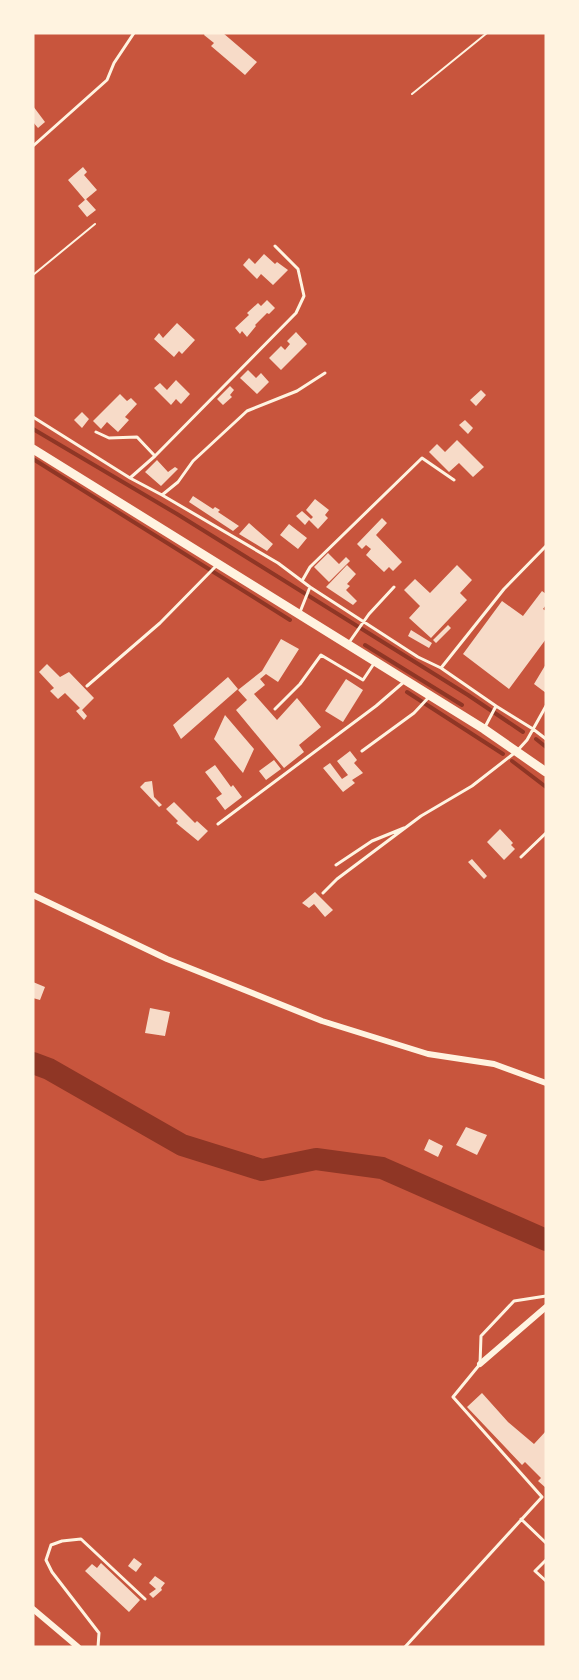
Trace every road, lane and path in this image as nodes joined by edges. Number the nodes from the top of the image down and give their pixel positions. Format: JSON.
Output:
{"nodes":[{"id":1,"x":134,"y":33,"type":"edge"},
{"id":2,"x":487,"y":33,"type":"edge"},
{"id":3,"x":412,"y":94,"type":"dead end"},
{"id":4,"x":33,"y":146,"type":"edge"},
{"id":5,"x":95,"y":224,"type":"dead end"},
{"id":6,"x":275,"y":246,"type":"dead end"},
{"id":7,"x":33,"y":275,"type":"edge"},
{"id":8,"x":325,"y":373,"type":"dead end"},
{"id":9,"x":33,"y":417,"type":"edge"},
{"id":10,"x":96,"y":432,"type":"dead end"},
{"id":11,"x":33,"y":449,"type":"edge"},
{"id":12,"x":155,"y":456,"type":"junction"},
{"id":13,"x":130,"y":478,"type":"junction"},
{"id":14,"x":454,"y":480,"type":"dead end"},
{"id":15,"x":162,"y":495,"type":"junction"},
{"id":16,"x":546,"y":546,"type":"edge"},
{"id":17,"x":218,"y":564,"type":"junction"},
{"id":18,"x":302,"y":581,"type":"junction"},
{"id":19,"x":310,"y":587,"type":"junction"},
{"id":20,"x":394,"y":587,"type":"dead end"},
{"id":21,"x":299,"y":614,"type":"junction"},
{"id":22,"x":363,"y":622,"type":"junction"},
{"id":23,"x":348,"y":644,"type":"junction"},
{"id":24,"x":375,"y":661,"type":"junction"},
{"id":25,"x":441,"y":668,"type":"junction"},
{"id":26,"x":406,"y":680,"type":"junction"},
{"id":27,"x":87,"y":686,"type":"dead end"},
{"id":28,"x":430,"y":695,"type":"junction"},
{"id":29,"x":496,"y":706,"type":"junction"},
{"id":30,"x":546,"y":706,"type":"edge"},
{"id":31,"x":275,"y":709,"type":"dead end"},
{"id":32,"x":484,"y":729,"type":"junction"},
{"id":33,"x":533,"y":729,"type":"junction"},
{"id":34,"x":546,"y":739,"type":"edge"},
{"id":35,"x":362,"y":751,"type":"dead end"},
{"id":36,"x":517,"y":751,"type":"junction"},
{"id":37,"x":546,"y":772,"type":"edge"},
{"id":38,"x":218,"y":824,"type":"dead end"},
{"id":39,"x":408,"y":826,"type":"junction"},
{"id":40,"x":546,"y":833,"type":"edge"},
{"id":41,"x":521,"y":856,"type":"dead end"},
{"id":42,"x":336,"y":865,"type":"dead end"},
{"id":43,"x":323,"y":892,"type":"dead end"},
{"id":44,"x":33,"y":895,"type":"edge"},
{"id":45,"x":546,"y":1083,"type":"edge"},
{"id":46,"x":546,"y":1296,"type":"edge"},
{"id":47,"x":546,"y":1307,"type":"edge"},
{"id":48,"x":480,"y":1364,"type":"junction"},
{"id":49,"x":522,"y":1519,"type":"junction"},
{"id":50,"x":546,"y":1543,"type":"edge"},
{"id":51,"x":546,"y":1560,"type":"edge"},
{"id":52,"x":546,"y":1581,"type":"edge"},
{"id":53,"x":145,"y":1599,"type":"dead end"},
{"id":54,"x":33,"y":1609,"type":"edge"},
{"id":55,"x":78,"y":1647,"type":"edge"},
{"id":56,"x":98,"y":1647,"type":"edge"},
{"id":57,"x":405,"y":1647,"type":"edge"}],
"edges":[{"from":1,"to":4,"type":"lane"},
{"from":2,"to":3,"type":"path"},
{"from":5,"to":7,"type":"path"},
{"from":6,"to":12,"type":"lane"},
{"from":8,"to":15,"type":"lane"},
{"from":9,"to":13,"type":"lane"},
{"from":10,"to":12,"type":"lane"},
{"from":11,"to":17,"type":"main road"},
{"from":12,"to":13,"type":"lane"},
{"from":13,"to":15,"type":"lane"},
{"from":14,"to":18,"type":"lane"},
{"from":15,"to":18,"type":"lane"},
{"from":16,"to":25,"type":"lane"},
{"from":17,"to":21,"type":"main road"},
{"from":17,"to":27,"type":"lane"},
{"from":18,"to":19,"type":"lane"},
{"from":19,"to":21,"type":"lane"},
{"from":19,"to":22,"type":"lane"},
{"from":20,"to":22,"type":"lane"},
{"from":21,"to":23,"type":"main road"},
{"from":22,"to":23,"type":"lane"},
{"from":22,"to":25,"type":"lane"},
{"from":23,"to":24,"type":"main road"},
{"from":24,"to":26,"type":"main road"},
{"from":24,"to":31,"type":"lane"},
{"from":25,"to":29,"type":"lane"},
{"from":26,"to":28,"type":"main road"},
{"from":26,"to":38,"type":"lane"},
{"from":28,"to":32,"type":"main road"},
{"from":28,"to":35,"type":"lane"},
{"from":29,"to":32,"type":"lane"},
{"from":29,"to":33,"type":"lane"},
{"from":30,"to":33,"type":"lane"},
{"from":32,"to":36,"type":"main road"},
{"from":33,"to":34,"type":"lane"},
{"from":33,"to":36,"type":"lane"},
{"from":36,"to":37,"type":"main road"},
{"from":36,"to":39,"type":"lane"},
{"from":39,"to":42,"type":"lane"},
{"from":39,"to":43,"type":"lane"},
{"from":40,"to":41,"type":"lane"},
{"from":44,"to":45,"type":"street"},
{"from":46,"to":48,"type":"lane"},
{"from":47,"to":48,"type":"street"},
{"from":48,"to":49,"type":"lane"},
{"from":49,"to":50,"type":"lane"},
{"from":49,"to":57,"type":"lane"},
{"from":51,"to":52,"type":"lane"},
{"from":53,"to":56,"type":"lane"},
{"from":54,"to":55,"type":"street"}]}
